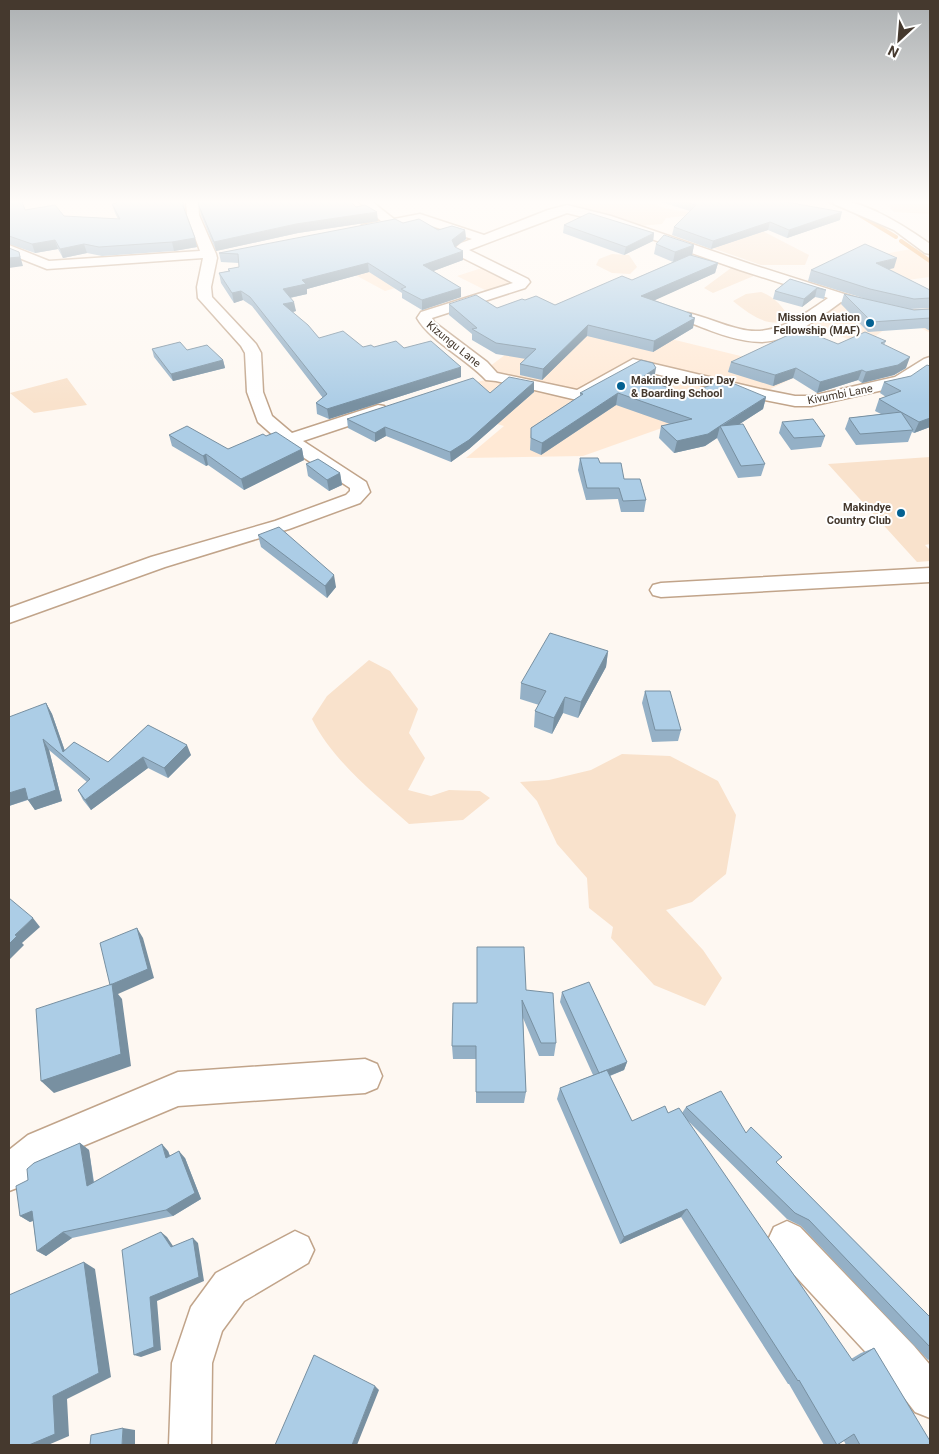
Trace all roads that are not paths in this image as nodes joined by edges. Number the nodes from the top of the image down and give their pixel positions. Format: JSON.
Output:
{"nodes":[{"id":1,"x":209,"y":269,"type":"edge"},
{"id":2,"x":496,"y":269,"type":"edge"},
{"id":3,"x":755,"y":269,"type":"edge"},
{"id":4,"x":839,"y":297,"type":"junction"},
{"id":5,"x":930,"y":314,"type":"edge"},
{"id":6,"x":688,"y":317,"type":"edge"},
{"id":7,"x":930,"y":362,"type":"edge"},
{"id":8,"x":492,"y":376,"type":"junction"},
{"id":9,"x":471,"y":381,"type":"edge"},
{"id":10,"x":396,"y":404,"type":"edge"},
{"id":11,"x":289,"y":440,"type":"junction"},
{"id":12,"x":930,"y":575,"type":"edge"},
{"id":13,"x":661,"y":590,"type":"dead end"},
{"id":14,"x":9,"y":616,"type":"edge"},
{"id":15,"x":365,"y":1076,"type":"dead end"},
{"id":16,"x":9,"y":1174,"type":"edge"},
{"id":17,"x":787,"y":1240,"type":"dead end"},
{"id":18,"x":295,"y":1250,"type":"dead end"},
{"id":19,"x":930,"y":1397,"type":"edge"},
{"id":20,"x":190,"y":1445,"type":"edge"}],
"edges":[{"from":1,"to":11,"type":"street"},
{"from":2,"to":8,"type":"street","name":"Kizungu Lane"},
{"from":3,"to":4,"type":"street","name":"Kizungu Lane"},
{"from":4,"to":5,"type":"street","name":"Kizungu Lane"},
{"from":4,"to":6,"type":"street"},
{"from":7,"to":8,"type":"street","name":"Kivumbi Lane"},
{"from":8,"to":9,"type":"street","name":"Kivumbi Lane"},
{"from":10,"to":11,"type":"street"},
{"from":11,"to":14,"type":"street"},
{"from":12,"to":13,"type":"street"},
{"from":15,"to":16,"type":"street"},
{"from":17,"to":19,"type":"street"},
{"from":18,"to":20,"type":"street"}]}
